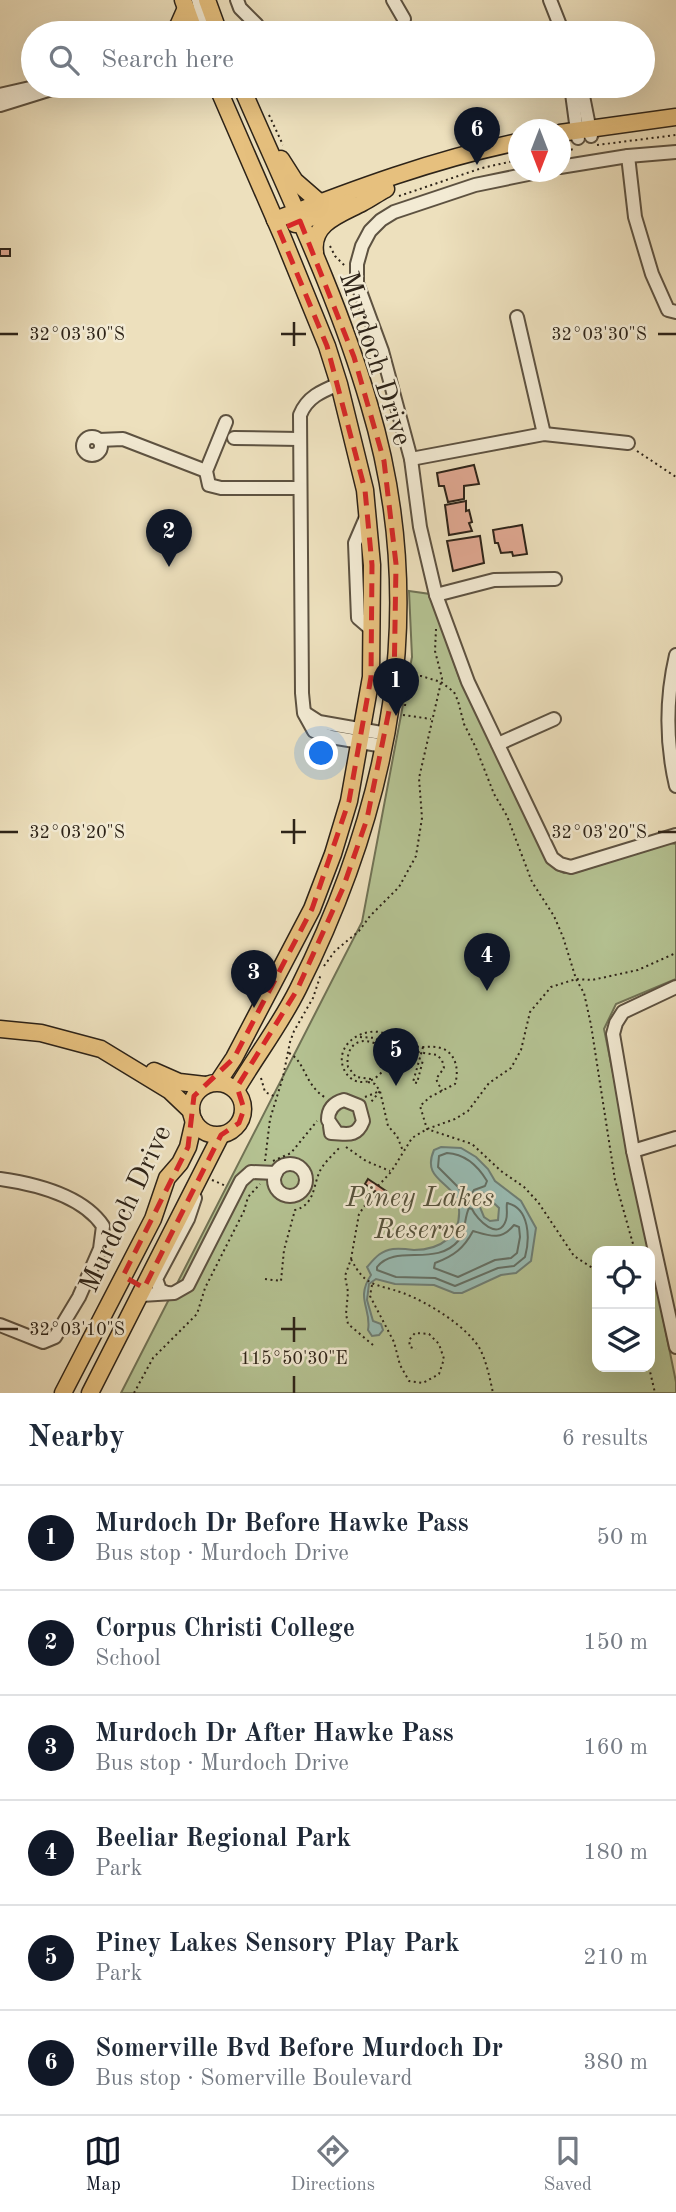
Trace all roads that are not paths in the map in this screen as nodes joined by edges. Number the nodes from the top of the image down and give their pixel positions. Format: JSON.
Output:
{"nodes":[{"id":1,"x":207,"y":0,"type":"edge"},
{"id":2,"x":237,"y":0,"type":"edge"},
{"id":3,"x":393,"y":0,"type":"edge"},
{"id":4,"x":550,"y":0,"type":"edge"},
{"id":5,"x":189,"y":3,"type":"edge"},
{"id":6,"x":404,"y":19,"type":"dead end"},
{"id":7,"x":180,"y":21,"type":"edge"},
{"id":8,"x":194,"y":21,"type":"edge"},
{"id":9,"x":215,"y":21,"type":"edge"},
{"id":10,"x":253,"y":21,"type":"edge"},
{"id":11,"x":559,"y":21,"type":"edge"},
{"id":12,"x":21,"y":90,"type":"edge"},
{"id":13,"x":0,"y":95,"type":"edge"},
{"id":14,"x":21,"y":98,"type":"edge"},
{"id":15,"x":213,"y":98,"type":"edge"},
{"id":16,"x":222,"y":98,"type":"edge"},
{"id":17,"x":247,"y":98,"type":"edge"},
{"id":18,"x":248,"y":98,"type":"edge"},
{"id":19,"x":573,"y":98,"type":"edge"},
{"id":20,"x":582,"y":98,"type":"edge"},
{"id":21,"x":0,"y":104,"type":"edge"},
{"id":22,"x":676,"y":117,"type":"edge"},
{"id":23,"x":676,"y":126,"type":"edge"},
{"id":24,"x":237,"y":135,"type":"junction"},
{"id":25,"x":581,"y":137,"type":"edge"},
{"id":26,"x":508,"y":145,"type":"edge"},
{"id":27,"x":676,"y":152,"type":"edge"},
{"id":28,"x":508,"y":153,"type":"edge"},
{"id":29,"x":628,"y":156,"type":"junction"},
{"id":30,"x":571,"y":165,"type":"edge"},
{"id":31,"x":508,"y":178,"type":"edge"},
{"id":32,"x":386,"y":189,"type":"junction"},
{"id":33,"x":318,"y":201,"type":"junction"},
{"id":34,"x":298,"y":216,"type":"junction"},
{"id":35,"x":277,"y":225,"type":"junction"},
{"id":36,"x":317,"y":262,"type":"junction"},
{"id":37,"x":676,"y":312,"type":"edge"},
{"id":38,"x":517,"y":317,"type":"dead end"},
{"id":39,"x":339,"y":384,"type":"junction"},
{"id":40,"x":226,"y":422,"type":"dead end"},
{"id":41,"x":544,"y":435,"type":"junction"},
{"id":42,"x":234,"y":438,"type":"dead end"},
{"id":43,"x":299,"y":439,"type":"junction"},
{"id":44,"x":99,"y":440,"type":"dead end"},
{"id":45,"x":628,"y":443,"type":"road end"},
{"id":46,"x":411,"y":459,"type":"junction"},
{"id":47,"x":206,"y":471,"type":"junction"},
{"id":48,"x":300,"y":488,"type":"junction"},
{"id":49,"x":555,"y":579,"type":"dead end"},
{"id":50,"x":436,"y":595,"type":"junction"},
{"id":51,"x":676,"y":655,"type":"edge"},
{"id":52,"x":554,"y":719,"type":"dead end"},
{"id":53,"x":362,"y":736,"type":"junction"},
{"id":54,"x":386,"y":740,"type":"junction"},
{"id":55,"x":498,"y":744,"type":"junction"},
{"id":56,"x":676,"y":786,"type":"edge"},
{"id":57,"x":676,"y":835,"type":"edge"},
{"id":58,"x":676,"y":987,"type":"edge"},
{"id":59,"x":0,"y":1029,"type":"edge"},
{"id":60,"x":119,"y":1059,"type":"junction"},
{"id":61,"x":211,"y":1084,"type":"junction"},
{"id":62,"x":236,"y":1090,"type":"junction"},
{"id":63,"x":192,"y":1116,"type":"junction"},
{"id":64,"x":221,"y":1135,"type":"junction"},
{"id":65,"x":676,"y":1138,"type":"edge"},
{"id":66,"x":633,"y":1151,"type":"junction"},
{"id":67,"x":276,"y":1173,"type":"dead end"},
{"id":68,"x":0,"y":1179,"type":"edge"},
{"id":69,"x":197,"y":1184,"type":"junction"},
{"id":70,"x":123,"y":1276,"type":"junction"},
{"id":71,"x":152,"y":1293,"type":"junction"},
{"id":72,"x":670,"y":1295,"type":"edge"},
{"id":73,"x":0,"y":1325,"type":"edge"},
{"id":74,"x":676,"y":1347,"type":"edge"},
{"id":75,"x":63,"y":1393,"type":"edge"},
{"id":76,"x":90,"y":1393,"type":"edge"}],
"edges":[{"from":1,"to":9,"type":"main road"},
{"from":2,"to":10,"type":"street"},
{"from":3,"to":6,"type":"street"},
{"from":4,"to":11,"type":"street"},
{"from":5,"to":7,"type":"main road"},
{"from":5,"to":8,"type":"main road"},
{"from":12,"to":13,"type":"street"},
{"from":14,"to":21,"type":"street"},
{"from":15,"to":24,"type":"main road"},
{"from":16,"to":24,"type":"main road","name":"Murdoch Drive"},
{"from":17,"to":34,"type":"main road","name":"Murdoch Drive"},
{"from":18,"to":33,"type":"main road"},
{"from":19,"to":25,"type":"street"},
{"from":20,"to":25,"type":"street"},
{"from":22,"to":25,"type":"main road"},
{"from":23,"to":25,"type":"main road"},
{"from":24,"to":35,"type":"main road","name":"Murdoch Drive"},
{"from":26,"to":33,"type":"main road"},
{"from":27,"to":29,"type":"street"},
{"from":28,"to":32,"type":"main road"},
{"from":29,"to":30,"type":"street"},
{"from":29,"to":37,"type":"street"},
{"from":31,"to":46,"type":"street"},
{"from":32,"to":34,"type":"main road"},
{"from":32,"to":36,"type":"main road"},
{"from":33,"to":34,"type":"main road"},
{"from":34,"to":35,"type":"main road"},
{"from":34,"to":36,"type":"main road","name":"Murdoch Drive"},
{"from":35,"to":39,"type":"main road","name":"Murdoch Drive"},
{"from":36,"to":54,"type":"main road","name":"Murdoch Drive"},
{"from":38,"to":41,"type":"street"},
{"from":39,"to":43,"type":"street"},
{"from":39,"to":53,"type":"main road","name":"Murdoch Drive"},
{"from":40,"to":47,"type":"street"},
{"from":41,"to":45,"type":"street"},
{"from":41,"to":46,"type":"street"},
{"from":42,"to":43,"type":"street"},
{"from":43,"to":48,"type":"street"},
{"from":44,"to":47,"type":"street"},
{"from":46,"to":50,"type":"street"},
{"from":47,"to":48,"type":"street"},
{"from":48,"to":53,"type":"street"},
{"from":49,"to":50,"type":"street"},
{"from":50,"to":55,"type":"street"},
{"from":51,"to":56,"type":"street"},
{"from":52,"to":55,"type":"street"},
{"from":53,"to":54,"type":"street"},
{"from":53,"to":61,"type":"main road","name":"Murdoch Drive"},
{"from":54,"to":62,"type":"main road","name":"Murdoch Drive"},
{"from":55,"to":57,"type":"street"},
{"from":58,"to":66,"type":"street"},
{"from":59,"to":60,"type":"main road"},
{"from":60,"to":61,"type":"main road"},
{"from":60,"to":63,"type":"main road"},
{"from":61,"to":62,"type":"main road"},
{"from":61,"to":63,"type":"main road"},
{"from":62,"to":64,"type":"main road"},
{"from":63,"to":64,"type":"main road"},
{"from":63,"to":70,"type":"main road","name":"Murdoch Drive"},
{"from":64,"to":69,"type":"main road","name":"Murdoch Drive"},
{"from":65,"to":66,"type":"street"},
{"from":66,"to":72,"type":"street"},
{"from":67,"to":71,"type":"street"},
{"from":68,"to":73,"type":"street"},
{"from":69,"to":71,"type":"main road","name":"Murdoch Drive"},
{"from":69,"to":71,"type":"street"},
{"from":70,"to":71,"type":"main road"},
{"from":70,"to":75,"type":"main road","name":"Murdoch Drive"},
{"from":71,"to":76,"type":"main road","name":"Murdoch Drive"},
{"from":72,"to":74,"type":"street"}]}
